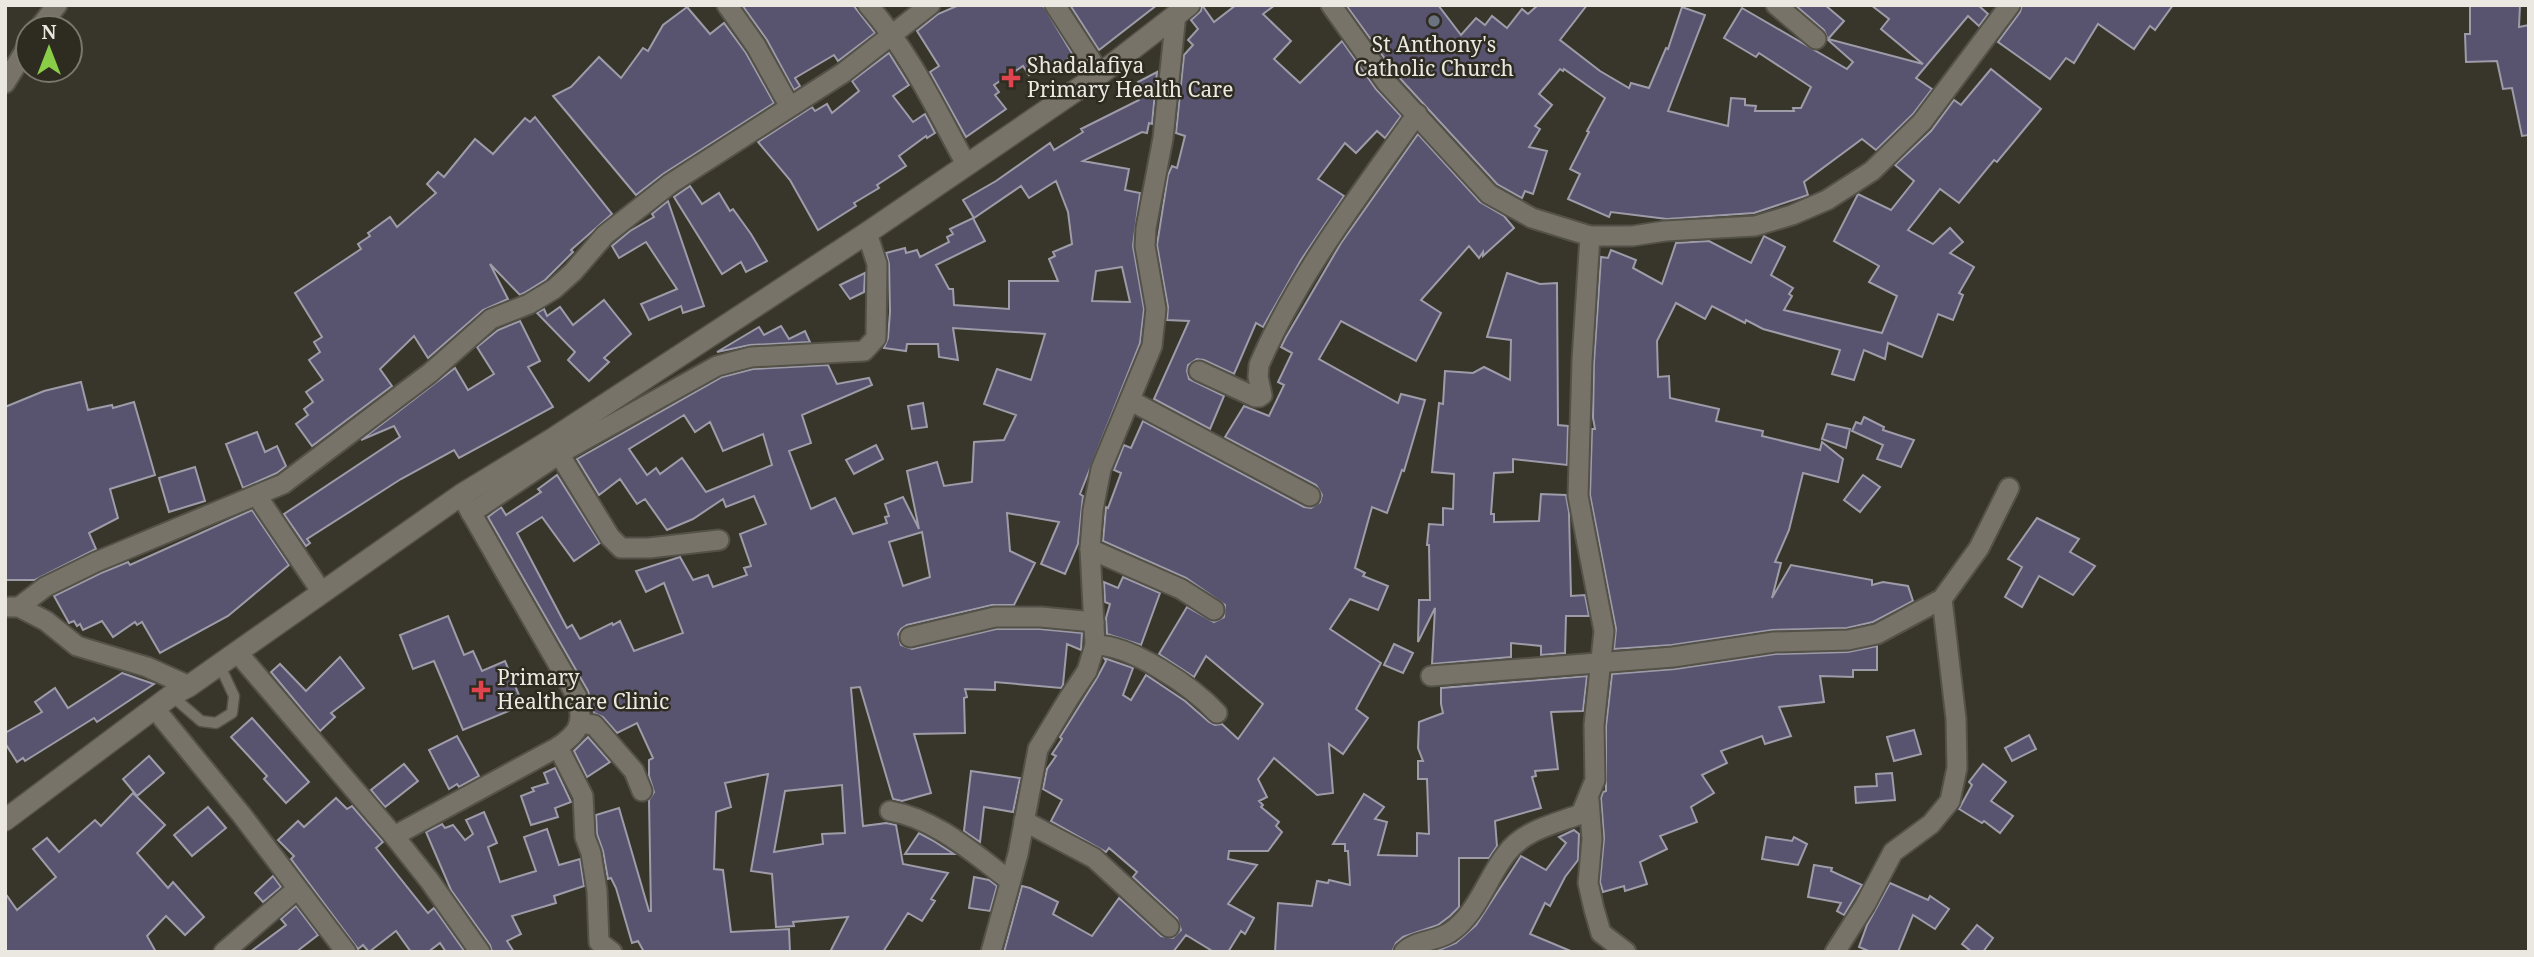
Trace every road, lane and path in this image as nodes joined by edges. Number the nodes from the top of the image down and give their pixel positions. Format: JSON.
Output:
{"nodes":[{"id":1,"x":727,"y":5,"type":"edge"},
{"id":2,"x":868,"y":5,"type":"edge"},
{"id":3,"x":930,"y":5,"type":"edge"},
{"id":4,"x":1055,"y":5,"type":"edge"},
{"id":5,"x":1331,"y":5,"type":"edge"},
{"id":6,"x":1776,"y":5,"type":"edge"},
{"id":7,"x":2010,"y":5,"type":"edge"},
{"id":8,"x":1183,"y":10,"type":"edge"},
{"id":9,"x":892,"y":34,"type":"junction"},
{"id":10,"x":1816,"y":38,"type":"dead end"},
{"id":11,"x":1100,"y":74,"type":"junction"},
{"id":12,"x":793,"y":106,"type":"junction"},
{"id":13,"x":1417,"y":114,"type":"junction"},
{"id":14,"x":966,"y":164,"type":"junction"},
{"id":15,"x":867,"y":233,"type":"junction"},
{"id":16,"x":1590,"y":236,"type":"junction"},
{"id":17,"x":1199,"y":371,"type":"dead end"},
{"id":18,"x":1131,"y":401,"type":"junction"},
{"id":19,"x":555,"y":447,"type":"junction"},
{"id":20,"x":2009,"y":488,"type":"dead end"},
{"id":21,"x":257,"y":496,"type":"junction"},
{"id":22,"x":1310,"y":496,"type":"dead end"},
{"id":23,"x":466,"y":504,"type":"junction"},
{"id":24,"x":719,"y":540,"type":"dead end"},
{"id":25,"x":1090,"y":549,"type":"junction"},
{"id":26,"x":321,"y":592,"type":"junction"},
{"id":27,"x":1942,"y":599,"type":"junction"},
{"id":28,"x":12,"y":607,"type":"edge"},
{"id":29,"x":1214,"y":610,"type":"dead end"},
{"id":30,"x":1094,"y":622,"type":"junction"},
{"id":31,"x":911,"y":637,"type":"dead end"},
{"id":32,"x":1096,"y":645,"type":"junction"},
{"id":33,"x":237,"y":652,"type":"junction"},
{"id":34,"x":219,"y":664,"type":"junction"},
{"id":35,"x":1599,"y":664,"type":"junction"},
{"id":36,"x":1431,"y":676,"type":"dead end"},
{"id":37,"x":172,"y":697,"type":"junction"},
{"id":38,"x":1217,"y":713,"type":"dead end"},
{"id":39,"x":579,"y":723,"type":"junction"},
{"id":40,"x":558,"y":747,"type":"junction"},
{"id":41,"x":642,"y":791,"type":"dead end"},
{"id":42,"x":1589,"y":799,"type":"junction"},
{"id":43,"x":890,"y":811,"type":"dead end"},
{"id":44,"x":5,"y":820,"type":"edge"},
{"id":45,"x":1024,"y":821,"type":"junction"},
{"id":46,"x":394,"y":836,"type":"junction"},
{"id":47,"x":1009,"y":880,"type":"junction"},
{"id":48,"x":297,"y":889,"type":"junction"},
{"id":49,"x":1169,"y":927,"type":"dead end"},
{"id":50,"x":225,"y":952,"type":"edge"},
{"id":51,"x":346,"y":952,"type":"edge"},
{"id":52,"x":480,"y":952,"type":"edge"},
{"id":53,"x":611,"y":952,"type":"edge"},
{"id":54,"x":991,"y":952,"type":"edge"},
{"id":55,"x":1404,"y":952,"type":"edge"},
{"id":56,"x":1626,"y":952,"type":"edge"},
{"id":57,"x":1835,"y":952,"type":"edge"}],
"edges":[{"from":1,"to":12,"type":"street"},
{"from":2,"to":9,"type":"street"},
{"from":3,"to":9,"type":"street"},
{"from":4,"to":11,"type":"street"},
{"from":5,"to":13,"type":"street"},
{"from":6,"to":10,"type":"street"},
{"from":7,"to":16,"type":"street"},
{"from":8,"to":11,"type":"street"},
{"from":8,"to":18,"type":"street"},
{"from":9,"to":12,"type":"street"},
{"from":9,"to":14,"type":"street"},
{"from":11,"to":14,"type":"street"},
{"from":12,"to":21,"type":"street"},
{"from":13,"to":16,"type":"street"},
{"from":13,"to":17,"type":"street"},
{"from":14,"to":15,"type":"street"},
{"from":15,"to":19,"type":"street"},
{"from":15,"to":19,"type":"street"},
{"from":16,"to":35,"type":"street"},
{"from":18,"to":22,"type":"street"},
{"from":18,"to":25,"type":"street"},
{"from":19,"to":23,"type":"street"},
{"from":19,"to":24,"type":"street"},
{"from":20,"to":27,"type":"street"},
{"from":21,"to":26,"type":"street"},
{"from":21,"to":28,"type":"street"},
{"from":23,"to":26,"type":"street"},
{"from":23,"to":39,"type":"street"},
{"from":25,"to":29,"type":"street"},
{"from":25,"to":30,"type":"street"},
{"from":26,"to":33,"type":"street"},
{"from":27,"to":35,"type":"street"},
{"from":27,"to":57,"type":"street"},
{"from":28,"to":37,"type":"street"},
{"from":30,"to":31,"type":"street"},
{"from":30,"to":32,"type":"street"},
{"from":32,"to":38,"type":"street"},
{"from":32,"to":45,"type":"street"},
{"from":33,"to":34,"type":"street"},
{"from":33,"to":46,"type":"street"},
{"from":34,"to":37,"type":"street"},
{"from":34,"to":37,"type":"lane"},
{"from":35,"to":36,"type":"street"},
{"from":35,"to":42,"type":"street"},
{"from":37,"to":44,"type":"street"},
{"from":37,"to":48,"type":"street"},
{"from":39,"to":40,"type":"street"},
{"from":39,"to":41,"type":"street"},
{"from":40,"to":46,"type":"street"},
{"from":40,"to":53,"type":"street"},
{"from":42,"to":55,"type":"street"},
{"from":42,"to":56,"type":"street"},
{"from":43,"to":47,"type":"street"},
{"from":45,"to":47,"type":"street"},
{"from":45,"to":49,"type":"street"},
{"from":46,"to":52,"type":"street"},
{"from":47,"to":54,"type":"street"},
{"from":48,"to":50,"type":"street"},
{"from":48,"to":51,"type":"street"}]}
